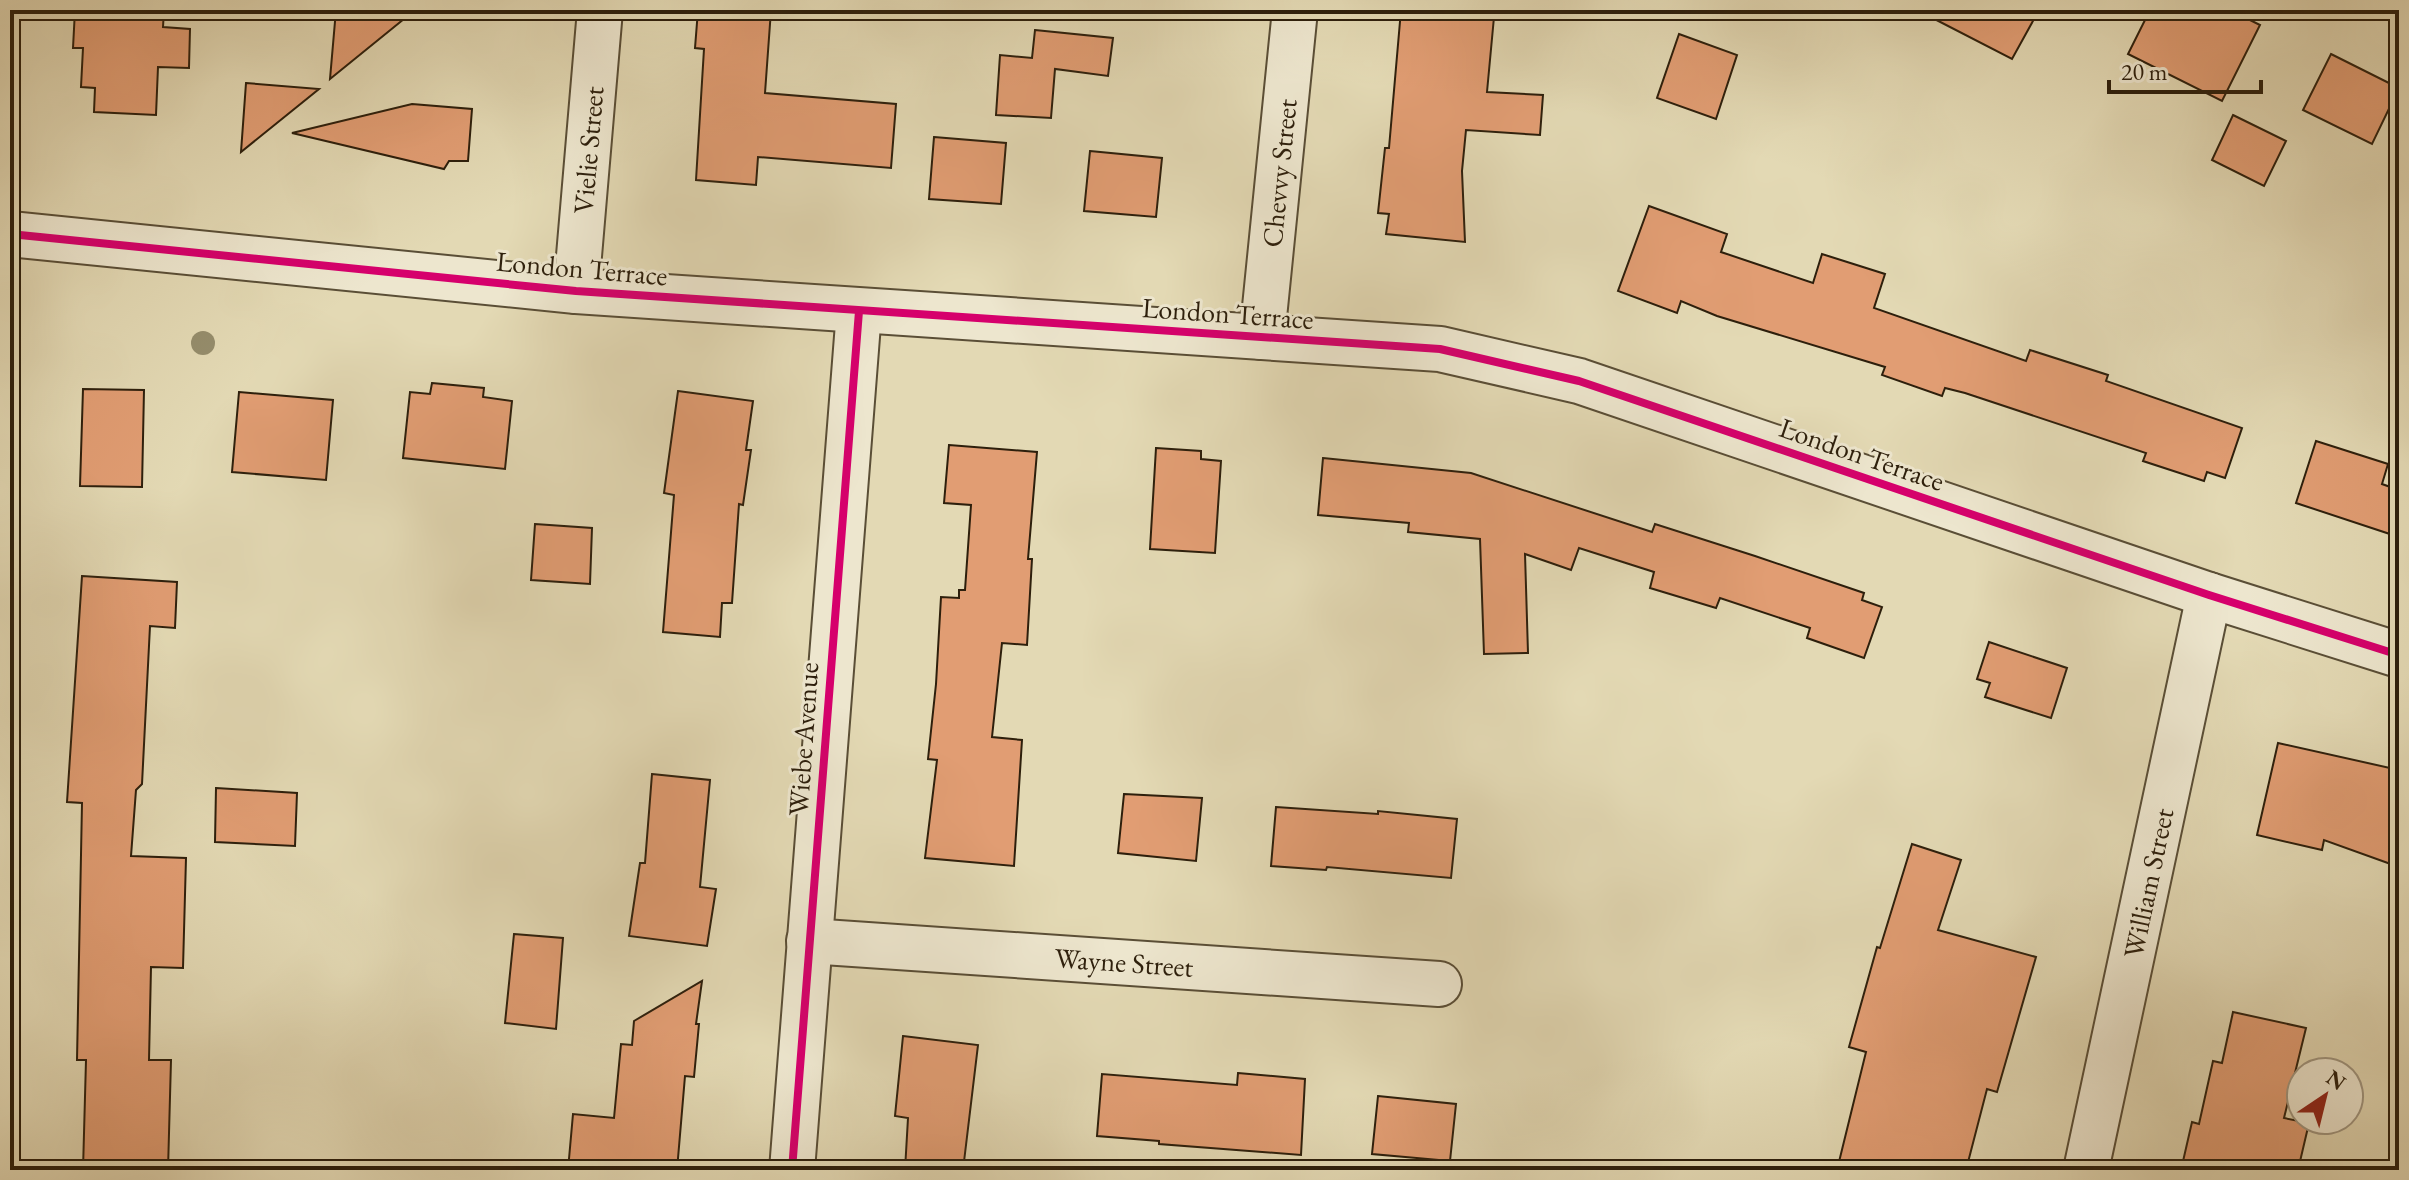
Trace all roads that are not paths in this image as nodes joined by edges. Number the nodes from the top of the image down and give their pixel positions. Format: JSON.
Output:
{"nodes":[{"id":1,"x":600,"y":10,"type":"edge"},
{"id":2,"x":1295,"y":10,"type":"edge"},
{"id":3,"x":10,"y":234,"type":"edge"},
{"id":4,"x":576,"y":291,"type":"junction"},
{"id":5,"x":859,"y":311,"type":"junction"},
{"id":6,"x":1262,"y":337,"type":"junction"},
{"id":7,"x":2209,"y":595,"type":"junction"},
{"id":8,"x":2399,"y":655,"type":"edge"},
{"id":9,"x":809,"y":941,"type":"junction"},
{"id":10,"x":1439,"y":984,"type":"dead end"},
{"id":11,"x":792,"y":1170,"type":"edge"},
{"id":12,"x":2086,"y":1170,"type":"edge"}],
"edges":[{"from":1,"to":4,"type":"street","name":"Vielie Street"},
{"from":2,"to":6,"type":"street","name":"Chevvy Street"},
{"from":3,"to":4,"type":"street","name":"London Terrace"},
{"from":4,"to":5,"type":"street","name":"London Terrace"},
{"from":5,"to":6,"type":"street","name":"London Terrace"},
{"from":5,"to":9,"type":"street","name":"Wiebe Avenue"},
{"from":6,"to":7,"type":"street","name":"London Terrace"},
{"from":7,"to":8,"type":"street","name":"London Terrace"},
{"from":7,"to":12,"type":"street","name":"William Street"},
{"from":9,"to":10,"type":"street","name":"Wayne Street"},
{"from":9,"to":11,"type":"street","name":"Wiebe Avenue"}]}
